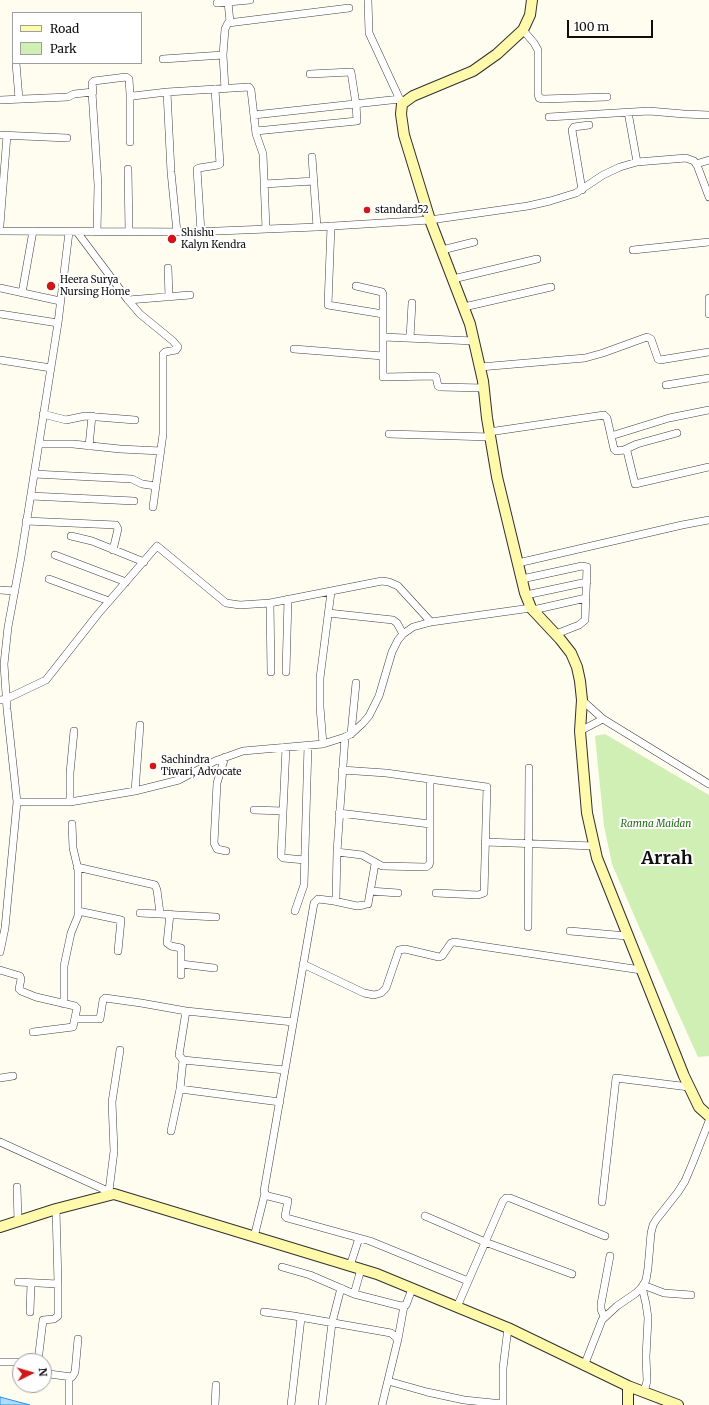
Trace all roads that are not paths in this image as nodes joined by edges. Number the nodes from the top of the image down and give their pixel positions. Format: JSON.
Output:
{"nodes":[{"id":1,"x":250,"y":0,"type":"edge"},
{"id":2,"x":368,"y":0,"type":"edge"},
{"id":3,"x":532,"y":0,"type":"edge"},
{"id":4,"x":228,"y":2,"type":"junction"},
{"id":5,"x":218,"y":3,"type":"dead end"},
{"id":6,"x":349,"y":8,"type":"dead end"},
{"id":7,"x":230,"y":22,"type":"junction"},
{"id":8,"x":523,"y":30,"type":"junction"},
{"id":9,"x":223,"y":55,"type":"junction"},
{"id":10,"x":163,"y":59,"type":"dead end"},
{"id":11,"x":16,"y":64,"type":"edge"},
{"id":12,"x":310,"y":74,"type":"dead end"},
{"id":13,"x":215,"y":89,"type":"junction"},
{"id":14,"x":225,"y":89,"type":"junction"},
{"id":15,"x":92,"y":92,"type":"junction"},
{"id":16,"x":167,"y":92,"type":"junction"},
{"id":17,"x":130,"y":93,"type":"junction"},
{"id":18,"x":607,"y":97,"type":"dead end"},
{"id":19,"x":19,"y":99,"type":"junction"},
{"id":20,"x":0,"y":100,"type":"edge"},
{"id":21,"x":401,"y":101,"type":"junction"},
{"id":22,"x":356,"y":104,"type":"junction"},
{"id":23,"x":628,"y":112,"type":"junction"},
{"id":24,"x":254,"y":115,"type":"junction"},
{"id":25,"x":709,"y":115,"type":"edge"},
{"id":26,"x":549,"y":117,"type":"dead end"},
{"id":27,"x":589,"y":125,"type":"dead end"},
{"id":28,"x":256,"y":132,"type":"junction"},
{"id":29,"x":4,"y":135,"type":"edge"},
{"id":30,"x":67,"y":138,"type":"dead end"},
{"id":31,"x":130,"y":142,"type":"dead end"},
{"id":32,"x":312,"y":157,"type":"dead end"},
{"id":33,"x":709,"y":160,"type":"edge"},
{"id":34,"x":637,"y":162,"type":"junction"},
{"id":35,"x":696,"y":164,"type":"junction"},
{"id":36,"x":128,"y":169,"type":"dead end"},
{"id":37,"x":2,"y":172,"type":"edge"},
{"id":38,"x":314,"y":181,"type":"junction"},
{"id":39,"x":264,"y":184,"type":"junction"},
{"id":40,"x":582,"y":190,"type":"junction"},
{"id":41,"x":709,"y":198,"type":"edge"},
{"id":42,"x":430,"y":220,"type":"junction"},
{"id":43,"x":0,"y":225,"type":"edge"},
{"id":44,"x":331,"y":226,"type":"junction"},
{"id":45,"x":318,"y":227,"type":"junction"},
{"id":46,"x":266,"y":229,"type":"junction"},
{"id":47,"x":0,"y":231,"type":"edge"},
{"id":48,"x":33,"y":232,"type":"junction"},
{"id":49,"x":69,"y":232,"type":"junction"},
{"id":50,"x":77,"y":232,"type":"junction"},
{"id":51,"x":97,"y":232,"type":"junction"},
{"id":52,"x":129,"y":232,"type":"junction"},
{"id":53,"x":177,"y":232,"type":"junction"},
{"id":54,"x":201,"y":232,"type":"junction"},
{"id":55,"x":474,"y":242,"type":"dead end"},
{"id":56,"x":709,"y":242,"type":"edge"},
{"id":57,"x":442,"y":250,"type":"junction"},
{"id":58,"x":633,"y":250,"type":"dead end"},
{"id":59,"x":537,"y":259,"type":"dead end"},
{"id":60,"x":168,"y":268,"type":"dead end"},
{"id":61,"x":453,"y":279,"type":"junction"},
{"id":62,"x":356,"y":286,"type":"dead end"},
{"id":63,"x":551,"y":287,"type":"dead end"},
{"id":64,"x":0,"y":288,"type":"edge"},
{"id":65,"x":22,"y":293,"type":"junction"},
{"id":66,"x":190,"y":295,"type":"dead end"},
{"id":67,"x":169,"y":297,"type":"junction"},
{"id":68,"x":709,"y":298,"type":"edge"},
{"id":69,"x":128,"y":300,"type":"junction"},
{"id":70,"x":60,"y":301,"type":"junction"},
{"id":71,"x":412,"y":303,"type":"dead end"},
{"id":72,"x":464,"y":307,"type":"junction"},
{"id":73,"x":0,"y":314,"type":"edge"},
{"id":74,"x":383,"y":314,"type":"junction"},
{"id":75,"x":709,"y":314,"type":"edge"},
{"id":76,"x":58,"y":323,"type":"junction"},
{"id":77,"x":383,"y":337,"type":"junction"},
{"id":78,"x":410,"y":338,"type":"junction"},
{"id":79,"x":474,"y":341,"type":"junction"},
{"id":80,"x":294,"y":349,"type":"dead end"},
{"id":81,"x":709,"y":352,"type":"edge"},
{"id":82,"x":383,"y":356,"type":"junction"},
{"id":83,"x":0,"y":360,"type":"edge"},
{"id":84,"x":480,"y":367,"type":"junction"},
{"id":85,"x":51,"y":368,"type":"junction"},
{"id":86,"x":709,"y":378,"type":"edge"},
{"id":87,"x":666,"y":385,"type":"dead end"},
{"id":88,"x":484,"y":388,"type":"junction"},
{"id":89,"x":709,"y":410,"type":"edge"},
{"id":90,"x":43,"y":414,"type":"junction"},
{"id":91,"x":92,"y":416,"type":"junction"},
{"id":92,"x":135,"y":420,"type":"dead end"},
{"id":93,"x":677,"y":433,"type":"dead end"},
{"id":94,"x":389,"y":434,"type":"dead end"},
{"id":95,"x":490,"y":435,"type":"junction"},
{"id":96,"x":611,"y":436,"type":"junction"},
{"id":97,"x":39,"y":444,"type":"junction"},
{"id":98,"x":89,"y":446,"type":"junction"},
{"id":99,"x":624,"y":450,"type":"junction"},
{"id":100,"x":161,"y":451,"type":"junction"},
{"id":101,"x":709,"y":467,"type":"edge"},
{"id":102,"x":34,"y":474,"type":"junction"},
{"id":103,"x":156,"y":486,"type":"junction"},
{"id":104,"x":30,"y":496,"type":"junction"},
{"id":105,"x":134,"y":501,"type":"dead end"},
{"id":106,"x":153,"y":507,"type":"dead end"},
{"id":107,"x":709,"y":520,"type":"edge"},
{"id":108,"x":26,"y":521,"type":"junction"},
{"id":109,"x":71,"y":536,"type":"dead end"},
{"id":110,"x":113,"y":550,"type":"junction"},
{"id":111,"x":55,"y":555,"type":"dead end"},
{"id":112,"x":144,"y":562,"type":"junction"},
{"id":113,"x":518,"y":563,"type":"junction"},
{"id":114,"x":49,"y":579,"type":"dead end"},
{"id":115,"x":522,"y":579,"type":"junction"},
{"id":116,"x":126,"y":582,"type":"junction"},
{"id":117,"x":587,"y":582,"type":"junction"},
{"id":118,"x":0,"y":590,"type":"edge"},
{"id":119,"x":15,"y":591,"type":"junction"},
{"id":120,"x":332,"y":592,"type":"junction"},
{"id":121,"x":526,"y":595,"type":"junction"},
{"id":122,"x":586,"y":598,"type":"junction"},
{"id":123,"x":288,"y":600,"type":"junction"},
{"id":124,"x":109,"y":601,"type":"junction"},
{"id":125,"x":270,"y":603,"type":"junction"},
{"id":126,"x":532,"y":609,"type":"junction"},
{"id":127,"x":328,"y":613,"type":"junction"},
{"id":128,"x":431,"y":622,"type":"junction"},
{"id":129,"x":403,"y":634,"type":"junction"},
{"id":130,"x":556,"y":634,"type":"junction"},
{"id":131,"x":271,"y":672,"type":"dead end"},
{"id":132,"x":286,"y":672,"type":"dead end"},
{"id":133,"x":356,"y":683,"type":"dead end"},
{"id":134,"x":3,"y":700,"type":"edge"},
{"id":135,"x":582,"y":700,"type":"junction"},
{"id":136,"x":603,"y":719,"type":"junction"},
{"id":137,"x":140,"y":725,"type":"dead end"},
{"id":138,"x":74,"y":731,"type":"dead end"},
{"id":139,"x":580,"y":731,"type":"junction"},
{"id":140,"x":348,"y":735,"type":"junction"},
{"id":141,"x":323,"y":744,"type":"junction"},
{"id":142,"x":308,"y":745,"type":"junction"},
{"id":143,"x":286,"y":747,"type":"junction"},
{"id":144,"x":225,"y":757,"type":"junction"},
{"id":145,"x":530,"y":768,"type":"dead end"},
{"id":146,"x":342,"y":770,"type":"junction"},
{"id":147,"x":430,"y":780,"type":"junction"},
{"id":148,"x":709,"y":784,"type":"edge"},
{"id":149,"x":135,"y":791,"type":"junction"},
{"id":150,"x":17,"y":802,"type":"junction"},
{"id":151,"x":70,"y":802,"type":"junction"},
{"id":152,"x":254,"y":810,"type":"dead end"},
{"id":153,"x":283,"y":811,"type":"junction"},
{"id":154,"x":339,"y":813,"type":"junction"},
{"id":155,"x":72,"y":824,"type":"dead end"},
{"id":156,"x":430,"y":824,"type":"junction"},
{"id":157,"x":486,"y":842,"type":"junction"},
{"id":158,"x":529,"y":843,"type":"junction"},
{"id":159,"x":594,"y":846,"type":"junction"},
{"id":160,"x":226,"y":851,"type":"dead end"},
{"id":161,"x":336,"y":852,"type":"junction"},
{"id":162,"x":305,"y":860,"type":"junction"},
{"id":163,"x":375,"y":864,"type":"junction"},
{"id":164,"x":78,"y":867,"type":"junction"},
{"id":165,"x":370,"y":890,"type":"junction"},
{"id":166,"x":398,"y":893,"type":"dead end"},
{"id":167,"x":436,"y":893,"type":"dead end"},
{"id":168,"x":334,"y":901,"type":"junction"},
{"id":169,"x":78,"y":911,"type":"junction"},
{"id":170,"x":295,"y":911,"type":"dead end"},
{"id":171,"x":140,"y":913,"type":"dead end"},
{"id":172,"x":160,"y":914,"type":"junction"},
{"id":173,"x":170,"y":914,"type":"junction"},
{"id":174,"x":216,"y":917,"type":"dead end"},
{"id":175,"x":528,"y":927,"type":"dead end"},
{"id":176,"x":570,"y":931,"type":"dead end"},
{"id":177,"x":628,"y":936,"type":"junction"},
{"id":178,"x":118,"y":951,"type":"dead end"},
{"id":179,"x":0,"y":952,"type":"edge"},
{"id":180,"x":181,"y":964,"type":"junction"},
{"id":181,"x":303,"y":964,"type":"junction"},
{"id":182,"x":214,"y":968,"type":"dead end"},
{"id":183,"x":0,"y":970,"type":"edge"},
{"id":184,"x":641,"y":970,"type":"junction"},
{"id":185,"x":181,"y":975,"type":"dead end"},
{"id":186,"x":64,"y":1004,"type":"junction"},
{"id":187,"x":186,"y":1011,"type":"junction"},
{"id":188,"x":76,"y":1018,"type":"junction"},
{"id":189,"x":293,"y":1022,"type":"junction"},
{"id":190,"x":33,"y":1032,"type":"dead end"},
{"id":191,"x":120,"y":1050,"type":"dead end"},
{"id":192,"x":183,"y":1060,"type":"junction"},
{"id":193,"x":285,"y":1070,"type":"junction"},
{"id":194,"x":13,"y":1076,"type":"dead end"},
{"id":195,"x":0,"y":1078,"type":"edge"},
{"id":196,"x":690,"y":1087,"type":"junction"},
{"id":197,"x":180,"y":1089,"type":"junction"},
{"id":198,"x":280,"y":1102,"type":"junction"},
{"id":199,"x":709,"y":1116,"type":"edge"},
{"id":200,"x":709,"y":1121,"type":"edge"},
{"id":201,"x":171,"y":1131,"type":"dead end"},
{"id":202,"x":0,"y":1142,"type":"edge"},
{"id":203,"x":17,"y":1187,"type":"dead end"},
{"id":204,"x":111,"y":1193,"type":"junction"},
{"id":205,"x":265,"y":1193,"type":"junction"},
{"id":206,"x":602,"y":1202,"type":"dead end"},
{"id":207,"x":56,"y":1209,"type":"junction"},
{"id":208,"x":424,"y":1216,"type":"dead end"},
{"id":209,"x":18,"y":1221,"type":"junction"},
{"id":210,"x":0,"y":1227,"type":"edge"},
{"id":211,"x":605,"y":1236,"type":"dead end"},
{"id":212,"x":254,"y":1237,"type":"junction"},
{"id":213,"x":359,"y":1238,"type":"junction"},
{"id":214,"x":485,"y":1242,"type":"junction"},
{"id":215,"x":610,"y":1256,"type":"dead end"},
{"id":216,"x":350,"y":1266,"type":"junction"},
{"id":217,"x":282,"y":1267,"type":"dead end"},
{"id":218,"x":361,"y":1269,"type":"junction"},
{"id":219,"x":572,"y":1274,"type":"dead end"},
{"id":220,"x":18,"y":1282,"type":"dead end"},
{"id":221,"x":468,"y":1282,"type":"junction"},
{"id":222,"x":32,"y":1283,"type":"junction"},
{"id":223,"x":58,"y":1284,"type":"junction"},
{"id":224,"x":642,"y":1286,"type":"junction"},
{"id":225,"x":341,"y":1288,"type":"junction"},
{"id":226,"x":412,"y":1289,"type":"junction"},
{"id":227,"x":354,"y":1294,"type":"junction"},
{"id":228,"x":691,"y":1295,"type":"dead end"},
{"id":229,"x":404,"y":1306,"type":"junction"},
{"id":230,"x":457,"y":1307,"type":"junction"},
{"id":231,"x":30,"y":1312,"type":"dead end"},
{"id":232,"x":264,"y":1312,"type":"dead end"},
{"id":233,"x":604,"y":1317,"type":"junction"},
{"id":234,"x":301,"y":1318,"type":"junction"},
{"id":235,"x":332,"y":1323,"type":"junction"},
{"id":236,"x":508,"y":1328,"type":"junction"},
{"id":237,"x":78,"y":1339,"type":"dead end"},
{"id":238,"x":398,"y":1339,"type":"junction"},
{"id":239,"x":39,"y":1353,"type":"edge"},
{"id":240,"x":0,"y":1362,"type":"edge"},
{"id":241,"x":12,"y":1362,"type":"edge"},
{"id":242,"x":584,"y":1366,"type":"junction"},
{"id":243,"x":52,"y":1374,"type":"edge"},
{"id":244,"x":69,"y":1377,"type":"junction"},
{"id":245,"x":388,"y":1381,"type":"junction"},
{"id":246,"x":216,"y":1385,"type":"dead end"},
{"id":247,"x":628,"y":1386,"type":"junction"},
{"id":248,"x":644,"y":1392,"type":"junction"},
{"id":249,"x":69,"y":1405,"type":"edge"},
{"id":250,"x":215,"y":1405,"type":"edge"},
{"id":251,"x":291,"y":1405,"type":"edge"},
{"id":252,"x":322,"y":1405,"type":"edge"},
{"id":253,"x":382,"y":1405,"type":"edge"},
{"id":254,"x":503,"y":1405,"type":"edge"},
{"id":255,"x":628,"y":1405,"type":"edge"},
{"id":256,"x":678,"y":1405,"type":"edge"}],
"edges":[{"from":1,"to":4,"type":"street"},
{"from":2,"to":21,"type":"street"},
{"from":3,"to":8,"type":"street"},
{"from":4,"to":5,"type":"street"},
{"from":4,"to":7,"type":"street"},
{"from":6,"to":7,"type":"street"},
{"from":7,"to":9,"type":"street"},
{"from":8,"to":18,"type":"street"},
{"from":8,"to":21,"type":"street"},
{"from":9,"to":10,"type":"street"},
{"from":9,"to":14,"type":"street"},
{"from":11,"to":19,"type":"street"},
{"from":12,"to":22,"type":"street"},
{"from":13,"to":14,"type":"street"},
{"from":13,"to":16,"type":"street"},
{"from":13,"to":54,"type":"street"},
{"from":14,"to":24,"type":"street"},
{"from":15,"to":17,"type":"street"},
{"from":15,"to":19,"type":"street"},
{"from":15,"to":51,"type":"street"},
{"from":16,"to":17,"type":"street"},
{"from":16,"to":53,"type":"street"},
{"from":17,"to":31,"type":"street"},
{"from":19,"to":20,"type":"street"},
{"from":21,"to":22,"type":"street"},
{"from":21,"to":42,"type":"street"},
{"from":22,"to":24,"type":"street"},
{"from":22,"to":28,"type":"street"},
{"from":23,"to":25,"type":"street"},
{"from":23,"to":26,"type":"street"},
{"from":23,"to":34,"type":"street"},
{"from":24,"to":28,"type":"street"},
{"from":27,"to":40,"type":"street"},
{"from":28,"to":39,"type":"street"},
{"from":29,"to":30,"type":"street"},
{"from":29,"to":37,"type":"street"},
{"from":32,"to":38,"type":"street"},
{"from":33,"to":35,"type":"street"},
{"from":34,"to":35,"type":"street"},
{"from":34,"to":40,"type":"street"},
{"from":35,"to":41,"type":"street"},
{"from":36,"to":52,"type":"street"},
{"from":37,"to":43,"type":"street"},
{"from":38,"to":39,"type":"street"},
{"from":38,"to":45,"type":"street"},
{"from":39,"to":46,"type":"street"},
{"from":40,"to":42,"type":"street"},
{"from":42,"to":44,"type":"street"},
{"from":42,"to":57,"type":"street"},
{"from":44,"to":45,"type":"street"},
{"from":44,"to":74,"type":"street"},
{"from":45,"to":46,"type":"street"},
{"from":46,"to":54,"type":"street"},
{"from":47,"to":48,"type":"street"},
{"from":48,"to":49,"type":"street"},
{"from":48,"to":65,"type":"street"},
{"from":49,"to":50,"type":"street"},
{"from":49,"to":70,"type":"street"},
{"from":50,"to":51,"type":"street"},
{"from":50,"to":69,"type":"street"},
{"from":51,"to":52,"type":"street"},
{"from":52,"to":53,"type":"street"},
{"from":53,"to":54,"type":"street"},
{"from":55,"to":57,"type":"street"},
{"from":56,"to":58,"type":"street"},
{"from":57,"to":61,"type":"street"},
{"from":59,"to":61,"type":"street"},
{"from":60,"to":67,"type":"street"},
{"from":61,"to":72,"type":"street"},
{"from":62,"to":74,"type":"street"},
{"from":63,"to":72,"type":"street"},
{"from":64,"to":65,"type":"street"},
{"from":65,"to":70,"type":"street"},
{"from":66,"to":67,"type":"street"},
{"from":67,"to":69,"type":"street"},
{"from":68,"to":75,"type":"street"},
{"from":69,"to":100,"type":"street"},
{"from":70,"to":76,"type":"street"},
{"from":71,"to":78,"type":"street"},
{"from":72,"to":79,"type":"street"},
{"from":73,"to":76,"type":"street"},
{"from":74,"to":77,"type":"street"},
{"from":76,"to":85,"type":"street"},
{"from":77,"to":78,"type":"street"},
{"from":77,"to":82,"type":"street"},
{"from":78,"to":79,"type":"street"},
{"from":79,"to":84,"type":"street"},
{"from":80,"to":82,"type":"street"},
{"from":81,"to":84,"type":"street"},
{"from":82,"to":88,"type":"street"},
{"from":83,"to":85,"type":"street"},
{"from":84,"to":88,"type":"street"},
{"from":85,"to":90,"type":"street"},
{"from":86,"to":87,"type":"street"},
{"from":88,"to":95,"type":"street"},
{"from":89,"to":96,"type":"street"},
{"from":90,"to":91,"type":"street"},
{"from":90,"to":97,"type":"street"},
{"from":91,"to":92,"type":"street"},
{"from":91,"to":98,"type":"street"},
{"from":93,"to":99,"type":"street"},
{"from":94,"to":95,"type":"street"},
{"from":95,"to":96,"type":"street"},
{"from":95,"to":113,"type":"street"},
{"from":96,"to":99,"type":"street"},
{"from":97,"to":98,"type":"street"},
{"from":97,"to":102,"type":"street"},
{"from":98,"to":100,"type":"street"},
{"from":99,"to":101,"type":"street"},
{"from":100,"to":103,"type":"street"},
{"from":102,"to":103,"type":"street"},
{"from":102,"to":104,"type":"street"},
{"from":103,"to":106,"type":"street"},
{"from":104,"to":105,"type":"street"},
{"from":104,"to":108,"type":"street"},
{"from":107,"to":113,"type":"street"},
{"from":108,"to":110,"type":"street"},
{"from":108,"to":119,"type":"street"},
{"from":109,"to":110,"type":"street"},
{"from":110,"to":112,"type":"street"},
{"from":111,"to":116,"type":"street"},
{"from":112,"to":116,"type":"street"},
{"from":112,"to":125,"type":"street"},
{"from":113,"to":115,"type":"street"},
{"from":114,"to":124,"type":"street"},
{"from":115,"to":117,"type":"street"},
{"from":115,"to":121,"type":"street"},
{"from":116,"to":124,"type":"street"},
{"from":117,"to":121,"type":"street"},
{"from":117,"to":122,"type":"street"},
{"from":118,"to":119,"type":"street"},
{"from":119,"to":134,"type":"street"},
{"from":120,"to":123,"type":"street"},
{"from":120,"to":127,"type":"street"},
{"from":120,"to":128,"type":"street"},
{"from":121,"to":126,"type":"street"},
{"from":122,"to":126,"type":"street"},
{"from":122,"to":130,"type":"street"},
{"from":123,"to":125,"type":"street"},
{"from":123,"to":132,"type":"street"},
{"from":124,"to":134,"type":"street"},
{"from":125,"to":131,"type":"street"},
{"from":126,"to":128,"type":"street"},
{"from":126,"to":130,"type":"street"},
{"from":127,"to":129,"type":"street"},
{"from":127,"to":141,"type":"street"},
{"from":128,"to":129,"type":"street"},
{"from":129,"to":140,"type":"street"},
{"from":130,"to":135,"type":"street"},
{"from":133,"to":140,"type":"street"},
{"from":134,"to":150,"type":"street"},
{"from":135,"to":136,"type":"street"},
{"from":135,"to":139,"type":"street"},
{"from":136,"to":139,"type":"street"},
{"from":136,"to":148,"type":"street"},
{"from":137,"to":149,"type":"street"},
{"from":138,"to":151,"type":"street"},
{"from":139,"to":159,"type":"street"},
{"from":140,"to":141,"type":"street"},
{"from":140,"to":146,"type":"street"},
{"from":141,"to":142,"type":"street"},
{"from":142,"to":143,"type":"street"},
{"from":142,"to":162,"type":"street"},
{"from":143,"to":144,"type":"street"},
{"from":143,"to":153,"type":"street"},
{"from":144,"to":149,"type":"street"},
{"from":144,"to":160,"type":"street"},
{"from":145,"to":158,"type":"street"},
{"from":146,"to":147,"type":"street"},
{"from":146,"to":154,"type":"street"},
{"from":147,"to":156,"type":"street"},
{"from":147,"to":157,"type":"street"},
{"from":149,"to":151,"type":"street"},
{"from":150,"to":151,"type":"street"},
{"from":150,"to":179,"type":"street"},
{"from":152,"to":153,"type":"street"},
{"from":153,"to":162,"type":"street"},
{"from":154,"to":156,"type":"street"},
{"from":154,"to":161,"type":"street"},
{"from":155,"to":164,"type":"street"},
{"from":156,"to":163,"type":"street"},
{"from":157,"to":158,"type":"street"},
{"from":157,"to":167,"type":"street"},
{"from":158,"to":159,"type":"street"},
{"from":158,"to":175,"type":"street"},
{"from":159,"to":177,"type":"street"},
{"from":161,"to":163,"type":"street"},
{"from":161,"to":168,"type":"street"},
{"from":162,"to":170,"type":"street"},
{"from":163,"to":165,"type":"street"},
{"from":164,"to":169,"type":"street"},
{"from":164,"to":172,"type":"street"},
{"from":165,"to":166,"type":"street"},
{"from":165,"to":168,"type":"street"},
{"from":168,"to":181,"type":"street"},
{"from":169,"to":178,"type":"street"},
{"from":169,"to":186,"type":"street"},
{"from":171,"to":172,"type":"street"},
{"from":172,"to":173,"type":"street"},
{"from":173,"to":174,"type":"street"},
{"from":173,"to":180,"type":"street"},
{"from":176,"to":177,"type":"street"},
{"from":177,"to":184,"type":"street"},
{"from":180,"to":182,"type":"street"},
{"from":180,"to":185,"type":"street"},
{"from":181,"to":184,"type":"street"},
{"from":181,"to":189,"type":"street"},
{"from":183,"to":186,"type":"street"},
{"from":184,"to":196,"type":"street"},
{"from":186,"to":188,"type":"street"},
{"from":187,"to":188,"type":"street"},
{"from":187,"to":189,"type":"street"},
{"from":187,"to":192,"type":"street"},
{"from":188,"to":190,"type":"street"},
{"from":189,"to":193,"type":"street"},
{"from":191,"to":204,"type":"street"},
{"from":192,"to":193,"type":"street"},
{"from":192,"to":197,"type":"street"},
{"from":193,"to":198,"type":"street"},
{"from":194,"to":195,"type":"street"},
{"from":196,"to":199,"type":"street"},
{"from":196,"to":206,"type":"street"},
{"from":197,"to":198,"type":"street"},
{"from":197,"to":201,"type":"street"},
{"from":198,"to":205,"type":"street"},
{"from":200,"to":224,"type":"street"},
{"from":202,"to":204,"type":"street"},
{"from":203,"to":209,"type":"street"},
{"from":204,"to":207,"type":"street"},
{"from":204,"to":212,"type":"street"},
{"from":205,"to":212,"type":"street"},
{"from":205,"to":213,"type":"street"},
{"from":207,"to":209,"type":"street"},
{"from":207,"to":223,"type":"street"},
{"from":208,"to":214,"type":"street"},
{"from":209,"to":210,"type":"street"},
{"from":211,"to":214,"type":"street"},
{"from":212,"to":216,"type":"street"},
{"from":213,"to":216,"type":"street"},
{"from":213,"to":221,"type":"street"},
{"from":214,"to":219,"type":"street"},
{"from":214,"to":221,"type":"street"},
{"from":215,"to":233,"type":"street"},
{"from":216,"to":218,"type":"street"},
{"from":217,"to":225,"type":"street"},
{"from":218,"to":226,"type":"street"},
{"from":218,"to":227,"type":"street"},
{"from":220,"to":222,"type":"street"},
{"from":221,"to":230,"type":"street"},
{"from":222,"to":223,"type":"street"},
{"from":222,"to":231,"type":"street"},
{"from":223,"to":239,"type":"street"},
{"from":224,"to":228,"type":"street"},
{"from":224,"to":233,"type":"street"},
{"from":224,"to":248,"type":"street"},
{"from":225,"to":227,"type":"street"},
{"from":225,"to":235,"type":"street"},
{"from":226,"to":229,"type":"street"},
{"from":226,"to":230,"type":"street"},
{"from":227,"to":229,"type":"street"},
{"from":229,"to":238,"type":"street"},
{"from":230,"to":236,"type":"street"},
{"from":232,"to":234,"type":"street"},
{"from":233,"to":242,"type":"street"},
{"from":234,"to":235,"type":"street"},
{"from":234,"to":251,"type":"street"},
{"from":235,"to":238,"type":"street"},
{"from":235,"to":252,"type":"street"},
{"from":236,"to":242,"type":"street"},
{"from":236,"to":254,"type":"street"},
{"from":237,"to":244,"type":"street"},
{"from":238,"to":245,"type":"street"},
{"from":240,"to":241,"type":"street"},
{"from":242,"to":247,"type":"street"},
{"from":243,"to":244,"type":"street"},
{"from":244,"to":249,"type":"street"},
{"from":245,"to":253,"type":"street"},
{"from":245,"to":254,"type":"street"},
{"from":246,"to":250,"type":"street"},
{"from":247,"to":248,"type":"street"},
{"from":247,"to":255,"type":"street"},
{"from":248,"to":256,"type":"street"}]}
